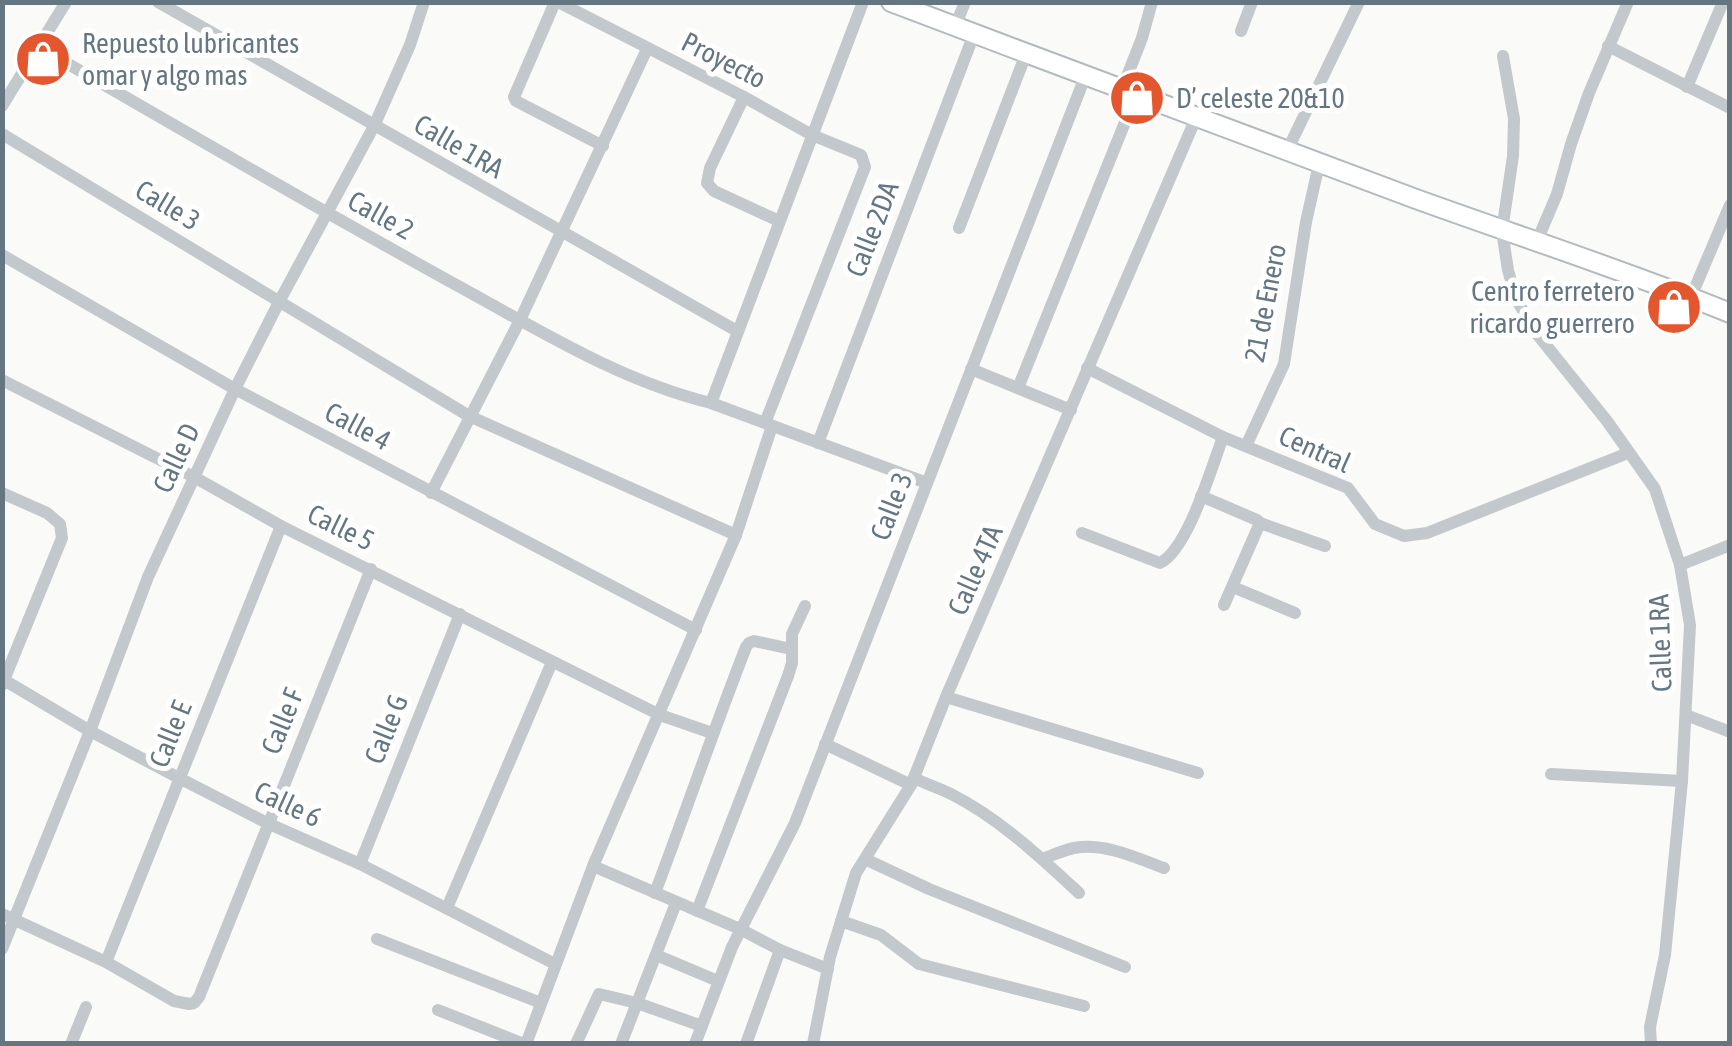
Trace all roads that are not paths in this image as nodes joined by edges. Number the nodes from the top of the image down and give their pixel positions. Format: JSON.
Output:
{"nodes":[{"id":1,"x":66,"y":2,"type":"edge"},
{"id":2,"x":158,"y":2,"type":"edge"},
{"id":3,"x":424,"y":2,"type":"edge"},
{"id":4,"x":557,"y":2,"type":"edge"},
{"id":5,"x":864,"y":2,"type":"edge"},
{"id":6,"x":891,"y":2,"type":"edge"},
{"id":7,"x":965,"y":2,"type":"edge"},
{"id":8,"x":1152,"y":2,"type":"edge"},
{"id":9,"x":1252,"y":2,"type":"edge"},
{"id":10,"x":1359,"y":2,"type":"edge"},
{"id":11,"x":1628,"y":2,"type":"edge"},
{"id":12,"x":1723,"y":2,"type":"edge"},
{"id":13,"x":955,"y":26,"type":"junction"},
{"id":14,"x":1241,"y":31,"type":"dead end"},
{"id":15,"x":974,"y":34,"type":"junction"},
{"id":16,"x":1608,"y":46,"type":"junction"},
{"id":17,"x":39,"y":47,"type":"junction"},
{"id":18,"x":647,"y":49,"type":"junction"},
{"id":19,"x":1026,"y":54,"type":"junction"},
{"id":20,"x":1503,"y":56,"type":"dead end"},
{"id":21,"x":1085,"y":77,"type":"junction"},
{"id":22,"x":1687,"y":87,"type":"junction"},
{"id":23,"x":1129,"y":92,"type":"junction"},
{"id":24,"x":744,"y":98,"type":"junction"},
{"id":25,"x":2,"y":106,"type":"edge"},
{"id":26,"x":1730,"y":108,"type":"edge"},
{"id":27,"x":1196,"y":118,"type":"junction"},
{"id":28,"x":374,"y":126,"type":"junction"},
{"id":29,"x":2,"y":134,"type":"edge"},
{"id":30,"x":812,"y":135,"type":"junction"},
{"id":31,"x":603,"y":146,"type":"junction"},
{"id":32,"x":1287,"y":151,"type":"junction"},
{"id":33,"x":1319,"y":164,"type":"junction"},
{"id":34,"x":1730,"y":205,"type":"edge"},
{"id":35,"x":326,"y":212,"type":"junction"},
{"id":36,"x":779,"y":222,"type":"junction"},
{"id":37,"x":959,"y":228,"type":"dead end"},
{"id":38,"x":1502,"y":230,"type":"junction"},
{"id":39,"x":562,"y":232,"type":"junction"},
{"id":40,"x":1537,"y":241,"type":"junction"},
{"id":41,"x":2,"y":255,"type":"edge"},
{"id":42,"x":1691,"y":297,"type":"junction"},
{"id":43,"x":278,"y":302,"type":"junction"},
{"id":44,"x":1730,"y":313,"type":"edge"},
{"id":45,"x":520,"y":320,"type":"junction"},
{"id":46,"x":737,"y":331,"type":"junction"},
{"id":47,"x":1087,"y":368,"type":"junction"},
{"id":48,"x":971,"y":369,"type":"junction"},
{"id":49,"x":2,"y":380,"type":"edge"},
{"id":50,"x":1018,"y":388,"type":"junction"},
{"id":51,"x":235,"y":389,"type":"junction"},
{"id":52,"x":711,"y":403,"type":"junction"},
{"id":53,"x":1071,"y":410,"type":"junction"},
{"id":54,"x":470,"y":416,"type":"junction"},
{"id":55,"x":768,"y":424,"type":"junction"},
{"id":56,"x":1224,"y":437,"type":"junction"},
{"id":57,"x":818,"y":443,"type":"junction"},
{"id":58,"x":1246,"y":446,"type":"junction"},
{"id":59,"x":1628,"y":453,"type":"junction"},
{"id":60,"x":194,"y":477,"type":"junction"},
{"id":61,"x":926,"y":484,"type":"junction"},
{"id":62,"x":431,"y":492,"type":"junction"},
{"id":63,"x":2,"y":493,"type":"edge"},
{"id":64,"x":1200,"y":496,"type":"junction"},
{"id":65,"x":1260,"y":523,"type":"junction"},
{"id":66,"x":281,"y":526,"type":"junction"},
{"id":67,"x":1082,"y":533,"type":"dead end"},
{"id":68,"x":736,"y":534,"type":"junction"},
{"id":69,"x":1730,"y":545,"type":"edge"},
{"id":70,"x":1325,"y":546,"type":"dead end"},
{"id":71,"x":1680,"y":565,"type":"junction"},
{"id":72,"x":371,"y":569,"type":"junction"},
{"id":73,"x":1233,"y":587,"type":"junction"},
{"id":74,"x":805,"y":606,"type":"dead end"},
{"id":75,"x":1224,"y":606,"type":"dead end"},
{"id":76,"x":1295,"y":613,"type":"dead end"},
{"id":77,"x":460,"y":614,"type":"junction"},
{"id":78,"x":696,"y":630,"type":"junction"},
{"id":79,"x":791,"y":649,"type":"junction"},
{"id":80,"x":552,"y":662,"type":"junction"},
{"id":81,"x":3,"y":683,"type":"edge"},
{"id":82,"x":946,"y":697,"type":"junction"},
{"id":83,"x":660,"y":715,"type":"junction"},
{"id":84,"x":1686,"y":716,"type":"junction"},
{"id":85,"x":90,"y":731,"type":"junction"},
{"id":86,"x":1730,"y":732,"type":"edge"},
{"id":87,"x":712,"y":733,"type":"junction"},
{"id":88,"x":825,"y":744,"type":"junction"},
{"id":89,"x":1198,"y":772,"type":"dead end"},
{"id":90,"x":1551,"y":774,"type":"dead end"},
{"id":91,"x":179,"y":778,"type":"junction"},
{"id":92,"x":1682,"y":781,"type":"junction"},
{"id":93,"x":912,"y":782,"type":"junction"},
{"id":94,"x":267,"y":823,"type":"junction"},
{"id":95,"x":866,"y":859,"type":"junction"},
{"id":96,"x":1042,"y":859,"type":"junction"},
{"id":97,"x":360,"y":864,"type":"junction"},
{"id":98,"x":592,"y":866,"type":"junction"},
{"id":99,"x":1164,"y":868,"type":"dead end"},
{"id":100,"x":655,"y":893,"type":"junction"},
{"id":101,"x":1079,"y":893,"type":"dead end"},
{"id":102,"x":676,"y":902,"type":"junction"},
{"id":103,"x":447,"y":908,"type":"junction"},
{"id":104,"x":696,"y":911,"type":"junction"},
{"id":105,"x":9,"y":916,"type":"edge"},
{"id":106,"x":842,"y":920,"type":"junction"},
{"id":107,"x":740,"y":930,"type":"junction"},
{"id":108,"x":378,"y":939,"type":"dead end"},
{"id":109,"x":2,"y":948,"type":"edge"},
{"id":110,"x":780,"y":950,"type":"junction"},
{"id":111,"x":656,"y":955,"type":"junction"},
{"id":112,"x":106,"y":962,"type":"junction"},
{"id":113,"x":556,"y":964,"type":"junction"},
{"id":114,"x":1125,"y":967,"type":"dead end"},
{"id":115,"x":828,"y":969,"type":"junction"},
{"id":116,"x":718,"y":981,"type":"junction"},
{"id":117,"x":541,"y":1003,"type":"junction"},
{"id":118,"x":636,"y":1003,"type":"junction"},
{"id":119,"x":86,"y":1006,"type":"dead end"},
{"id":120,"x":1084,"y":1006,"type":"dead end"},
{"id":121,"x":438,"y":1010,"type":"dead end"},
{"id":122,"x":702,"y":1026,"type":"junction"},
{"id":123,"x":71,"y":1044,"type":"edge"},
{"id":124,"x":525,"y":1044,"type":"edge"},
{"id":125,"x":576,"y":1044,"type":"edge"},
{"id":126,"x":620,"y":1044,"type":"edge"},
{"id":127,"x":695,"y":1044,"type":"edge"},
{"id":128,"x":746,"y":1044,"type":"edge"},
{"id":129,"x":813,"y":1044,"type":"edge"},
{"id":130,"x":1651,"y":1044,"type":"edge"}],
"edges":[{"from":1,"to":17,"type":"street"},
{"from":2,"to":28,"type":"street","name":"Calle 1RA"},
{"from":3,"to":28,"type":"street","name":"Calle D"},
{"from":4,"to":18,"type":"street","name":"Proyecto"},
{"from":4,"to":31,"type":"street"},
{"from":5,"to":30,"type":"street"},
{"from":6,"to":13,"type":"main road"},
{"from":7,"to":13,"type":"street"},
{"from":8,"to":23,"type":"street"},
{"from":9,"to":14,"type":"street"},
{"from":10,"to":32,"type":"street"},
{"from":11,"to":16,"type":"street"},
{"from":12,"to":22,"type":"street"},
{"from":13,"to":15,"type":"main road"},
{"from":15,"to":19,"type":"main road"},
{"from":15,"to":57,"type":"street","name":"Calle 2DA"},
{"from":16,"to":22,"type":"street"},
{"from":16,"to":40,"type":"street"},
{"from":17,"to":25,"type":"street"},
{"from":17,"to":35,"type":"street","name":"Calle 2"},
{"from":18,"to":24,"type":"street","name":"Proyecto"},
{"from":18,"to":31,"type":"street"},
{"from":19,"to":21,"type":"main road"},
{"from":19,"to":37,"type":"street"},
{"from":20,"to":38,"type":"street","name":"Calle 1RA"},
{"from":21,"to":23,"type":"main road"},
{"from":21,"to":48,"type":"street","name":"Calle 3"},
{"from":22,"to":26,"type":"street"},
{"from":23,"to":27,"type":"main road"},
{"from":23,"to":50,"type":"street"},
{"from":24,"to":30,"type":"street","name":"Proyecto"},
{"from":24,"to":36,"type":"street"},
{"from":27,"to":32,"type":"main road"},
{"from":27,"to":47,"type":"street","name":"Calle 4TA"},
{"from":28,"to":35,"type":"street","name":"Calle D"},
{"from":28,"to":39,"type":"street","name":"Calle 1RA"},
{"from":29,"to":43,"type":"street","name":"Calle 3"},
{"from":30,"to":36,"type":"street"},
{"from":30,"to":55,"type":"street","name":"Proyecto"},
{"from":31,"to":39,"type":"street"},
{"from":32,"to":33,"type":"main road"},
{"from":33,"to":38,"type":"main road"},
{"from":33,"to":58,"type":"street","name":"21 de Enero"},
{"from":34,"to":42,"type":"street"},
{"from":35,"to":43,"type":"street","name":"Calle D"},
{"from":35,"to":45,"type":"street","name":"Calle 2"},
{"from":36,"to":46,"type":"street"},
{"from":38,"to":40,"type":"main road"},
{"from":38,"to":59,"type":"street","name":"Calle 1RA"},
{"from":39,"to":45,"type":"street"},
{"from":39,"to":46,"type":"street","name":"Calle 1RA"},
{"from":40,"to":42,"type":"main road"},
{"from":41,"to":51,"type":"street","name":"Calle 4"},
{"from":42,"to":44,"type":"main road"},
{"from":43,"to":51,"type":"street","name":"Calle D"},
{"from":43,"to":54,"type":"street","name":"Calle 3"},
{"from":45,"to":52,"type":"street","name":"Calle 2"},
{"from":45,"to":54,"type":"street"},
{"from":46,"to":52,"type":"street"},
{"from":47,"to":53,"type":"street","name":"Calle 4TA"},
{"from":47,"to":56,"type":"street","name":"Central"},
{"from":48,"to":50,"type":"street"},
{"from":48,"to":61,"type":"street","name":"Calle 3"},
{"from":49,"to":60,"type":"street","name":"Calle 5"},
{"from":50,"to":53,"type":"street"},
{"from":51,"to":60,"type":"street","name":"Calle D"},
{"from":51,"to":62,"type":"street","name":"Calle 4"},
{"from":52,"to":55,"type":"street","name":"Calle 2"},
{"from":53,"to":82,"type":"street","name":"Calle 4TA"},
{"from":54,"to":62,"type":"street"},
{"from":54,"to":68,"type":"street","name":"Calle 3"},
{"from":55,"to":57,"type":"street","name":"Calle 2"},
{"from":55,"to":68,"type":"street"},
{"from":56,"to":58,"type":"street","name":"Central"},
{"from":56,"to":64,"type":"street"},
{"from":57,"to":61,"type":"street","name":"Calle 2"},
{"from":58,"to":59,"type":"street","name":"Central"},
{"from":59,"to":71,"type":"street","name":"Calle 1RA"},
{"from":60,"to":66,"type":"street","name":"Calle 5"},
{"from":60,"to":85,"type":"street","name":"Calle D"},
{"from":61,"to":88,"type":"street","name":"Calle 3"},
{"from":62,"to":78,"type":"street","name":"Calle 4"},
{"from":63,"to":81,"type":"street"},
{"from":64,"to":65,"type":"street"},
{"from":64,"to":67,"type":"street"},
{"from":65,"to":70,"type":"street"},
{"from":65,"to":73,"type":"street"},
{"from":66,"to":72,"type":"street","name":"Calle 5"},
{"from":66,"to":91,"type":"street","name":"Calle E"},
{"from":68,"to":78,"type":"street"},
{"from":69,"to":71,"type":"street"},
{"from":71,"to":84,"type":"street","name":"Calle 1RA"},
{"from":72,"to":77,"type":"street","name":"Calle 5"},
{"from":72,"to":94,"type":"street","name":"Calle F"},
{"from":73,"to":75,"type":"street"},
{"from":73,"to":76,"type":"street"},
{"from":74,"to":79,"type":"street"},
{"from":77,"to":80,"type":"street","name":"Calle 5"},
{"from":77,"to":97,"type":"street","name":"Calle G"},
{"from":78,"to":83,"type":"street"},
{"from":79,"to":87,"type":"street"},
{"from":79,"to":104,"type":"street"},
{"from":80,"to":83,"type":"street","name":"Calle 5"},
{"from":80,"to":103,"type":"street"},
{"from":81,"to":85,"type":"street","name":"Calle 6"},
{"from":82,"to":89,"type":"street"},
{"from":82,"to":93,"type":"street","name":"Calle 4TA"},
{"from":83,"to":87,"type":"street","name":"Calle 5"},
{"from":83,"to":98,"type":"street"},
{"from":84,"to":86,"type":"street"},
{"from":84,"to":92,"type":"street","name":"Calle 1RA"},
{"from":85,"to":91,"type":"street","name":"Calle 6"},
{"from":85,"to":105,"type":"street","name":"Calle D"},
{"from":87,"to":100,"type":"street"},
{"from":88,"to":93,"type":"street"},
{"from":88,"to":107,"type":"street","name":"Calle 3"},
{"from":90,"to":92,"type":"street"},
{"from":91,"to":94,"type":"street","name":"Calle 6"},
{"from":91,"to":112,"type":"street","name":"Calle E"},
{"from":92,"to":130,"type":"street","name":"Calle 1RA"},
{"from":93,"to":95,"type":"street","name":"Calle 4TA"},
{"from":93,"to":96,"type":"street"},
{"from":94,"to":97,"type":"street","name":"Calle 6"},
{"from":94,"to":112,"type":"street","name":"Calle F"},
{"from":95,"to":106,"type":"street","name":"Calle 4TA"},
{"from":95,"to":114,"type":"street"},
{"from":96,"to":99,"type":"street"},
{"from":96,"to":101,"type":"street"},
{"from":97,"to":103,"type":"street","name":"Calle 6"},
{"from":98,"to":100,"type":"street"},
{"from":98,"to":113,"type":"street"},
{"from":100,"to":102,"type":"street"},
{"from":102,"to":104,"type":"street"},
{"from":102,"to":111,"type":"street"},
{"from":103,"to":113,"type":"street","name":"Calle 6"},
{"from":104,"to":107,"type":"street"},
{"from":105,"to":109,"type":"street","name":"Calle D"},
{"from":105,"to":112,"type":"street"},
{"from":106,"to":115,"type":"street","name":"Calle 4TA"},
{"from":106,"to":120,"type":"street"},
{"from":107,"to":110,"type":"street"},
{"from":107,"to":116,"type":"street","name":"Calle 3"},
{"from":108,"to":117,"type":"street"},
{"from":110,"to":115,"type":"street"},
{"from":110,"to":128,"type":"street"},
{"from":111,"to":116,"type":"street"},
{"from":111,"to":118,"type":"street"},
{"from":113,"to":117,"type":"street"},
{"from":115,"to":129,"type":"street","name":"Calle 4TA"},
{"from":116,"to":122,"type":"street","name":"Calle 3"},
{"from":117,"to":124,"type":"street"},
{"from":118,"to":122,"type":"street"},
{"from":118,"to":125,"type":"street"},
{"from":118,"to":126,"type":"street"},
{"from":119,"to":123,"type":"street"},
{"from":121,"to":124,"type":"street"},
{"from":122,"to":127,"type":"street","name":"Calle 3"}]}
